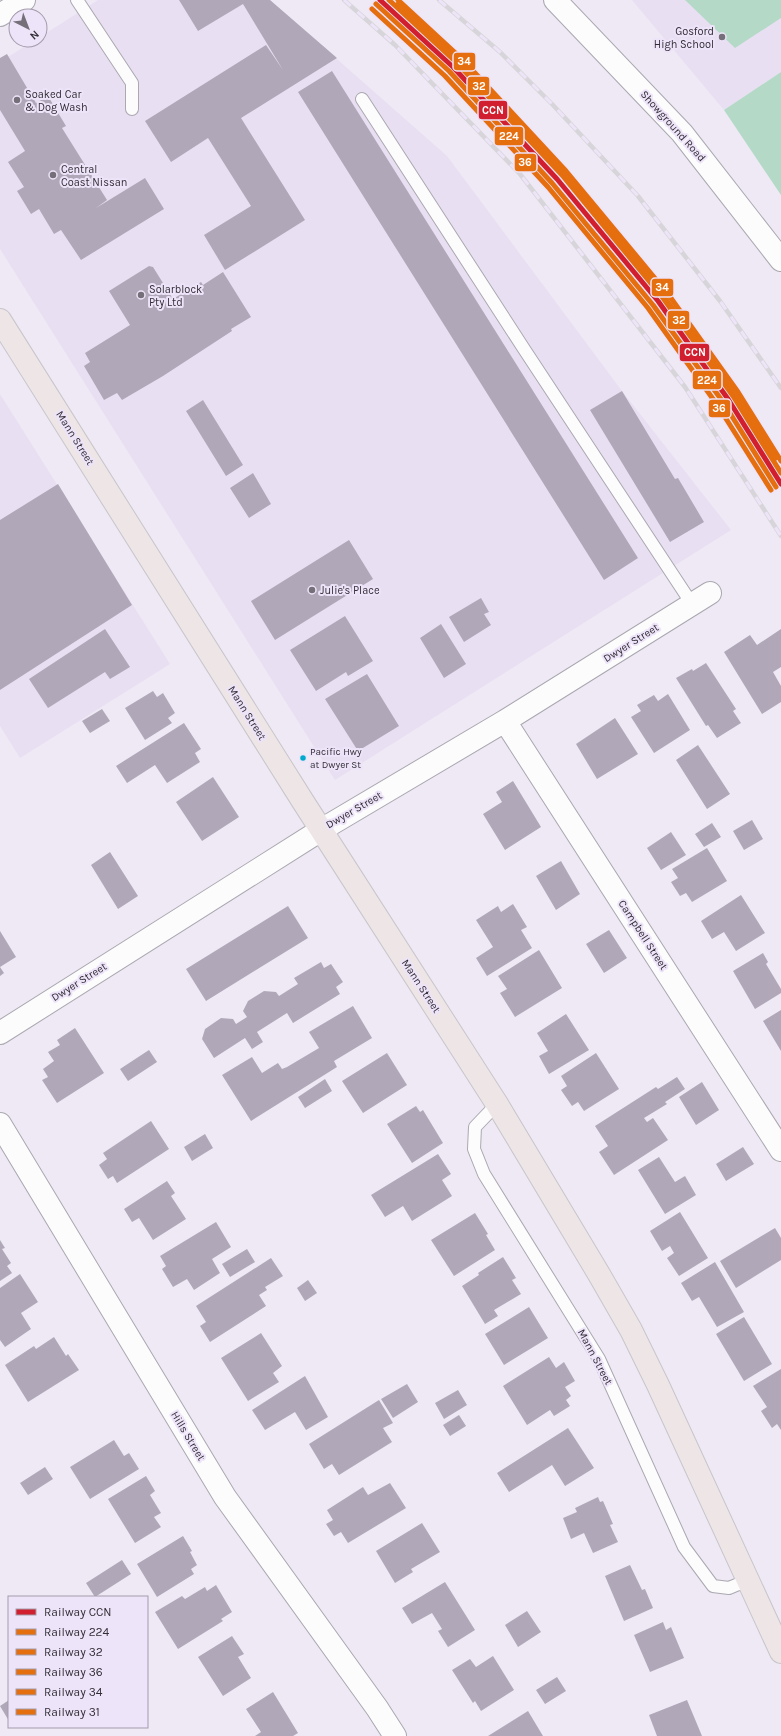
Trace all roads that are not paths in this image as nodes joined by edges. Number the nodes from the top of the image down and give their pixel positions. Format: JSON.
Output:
{"nodes":[{"id":1,"x":24,"y":0,"type":"edge"},
{"id":2,"x":78,"y":0,"type":"edge"},
{"id":3,"x":555,"y":0,"type":"edge"},
{"id":4,"x":0,"y":15,"type":"edge"},
{"id":5,"x":362,"y":99,"type":"dead end"},
{"id":6,"x":132,"y":109,"type":"dead end"},
{"id":7,"x":781,"y":260,"type":"edge"},
{"id":8,"x":0,"y":320,"type":"edge"},
{"id":9,"x":701,"y":599,"type":"joint"},
{"id":10,"x":505,"y":721,"type":"junction"},
{"id":11,"x":321,"y":830,"type":"junction"},
{"id":12,"x":0,"y":1033,"type":"edge"},
{"id":13,"x":497,"y":1104,"type":"junction"},
{"id":14,"x":0,"y":1124,"type":"edge"},
{"id":15,"x":781,"y":1150,"type":"edge"},
{"id":16,"x":748,"y":1580,"type":"junction"},
{"id":17,"x":781,"y":1652,"type":"edge"},
{"id":18,"x":395,"y":1736,"type":"edge"}],
"edges":[{"from":1,"to":4,"type":"street"},
{"from":2,"to":6,"type":"lane"},
{"from":3,"to":7,"type":"street","name":"Showground Road"},
{"from":5,"to":9,"type":"lane"},
{"from":8,"to":11,"type":"main road","name":"Mann Street"},
{"from":9,"to":10,"type":"street","name":"Dwyer Street"},
{"from":10,"to":11,"type":"street","name":"Dwyer Street"},
{"from":10,"to":15,"type":"street","name":"Campbell Street"},
{"from":11,"to":12,"type":"street","name":"Dwyer Street"},
{"from":11,"to":13,"type":"main road","name":"Mann Street"},
{"from":13,"to":16,"type":"main road","name":"Mann Street"},
{"from":13,"to":16,"type":"lane","name":"Mann Street"},
{"from":14,"to":18,"type":"street","name":"Hills Street"},
{"from":16,"to":17,"type":"main road","name":"Mann Street"}]}
